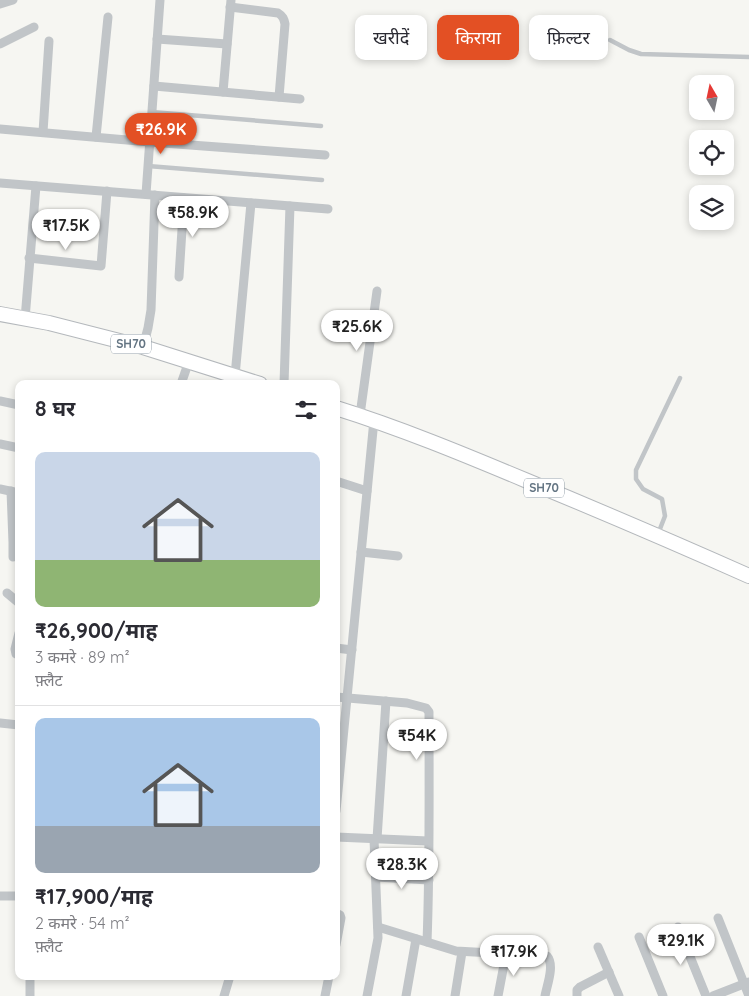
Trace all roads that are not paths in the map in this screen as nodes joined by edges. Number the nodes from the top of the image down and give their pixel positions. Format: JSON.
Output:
{"nodes":[{"id":1,"x":13,"y":0,"type":"edge"},
{"id":2,"x":160,"y":0,"type":"edge"},
{"id":3,"x":0,"y":4,"type":"edge"},
{"id":4,"x":230,"y":4,"type":"edge"},
{"id":5,"x":108,"y":17,"type":"dead end"},
{"id":6,"x":34,"y":26,"type":"dead end"},
{"id":7,"x":157,"y":38,"type":"junction"},
{"id":8,"x":610,"y":40,"type":"dead end"},
{"id":9,"x":48,"y":41,"type":"dead end"},
{"id":10,"x":0,"y":44,"type":"edge"},
{"id":11,"x":227,"y":44,"type":"junction"},
{"id":12,"x":749,"y":57,"type":"edge"},
{"id":13,"x":154,"y":86,"type":"junction"},
{"id":14,"x":223,"y":92,"type":"junction"},
{"id":15,"x":278,"y":97,"type":"junction"},
{"id":16,"x":300,"y":99,"type":"dead end"},
{"id":17,"x":152,"y":112,"type":"junction"},
{"id":18,"x":321,"y":126,"type":"dead end"},
{"id":19,"x":0,"y":129,"type":"edge"},
{"id":20,"x":43,"y":132,"type":"junction"},
{"id":21,"x":96,"y":137,"type":"junction"},
{"id":22,"x":150,"y":142,"type":"junction"},
{"id":23,"x":324,"y":155,"type":"dead end"},
{"id":24,"x":148,"y":166,"type":"junction"},
{"id":25,"x":322,"y":180,"type":"dead end"},
{"id":26,"x":0,"y":183,"type":"edge"},
{"id":27,"x":36,"y":186,"type":"junction"},
{"id":28,"x":107,"y":192,"type":"junction"},
{"id":29,"x":151,"y":195,"type":"junction"},
{"id":30,"x":184,"y":198,"type":"junction"},
{"id":31,"x":251,"y":203,"type":"junction"},
{"id":32,"x":290,"y":206,"type":"junction"},
{"id":33,"x":328,"y":209,"type":"dead end"},
{"id":34,"x":29,"y":258,"type":"junction"},
{"id":35,"x":179,"y":277,"type":"dead end"},
{"id":36,"x":377,"y":291,"type":"dead end"},
{"id":37,"x":0,"y":314,"type":"edge"},
{"id":38,"x":25,"y":318,"type":"junction"},
{"id":39,"x":143,"y":347,"type":"junction"},
{"id":40,"x":189,"y":361,"type":"junction"},
{"id":41,"x":235,"y":376,"type":"junction"},
{"id":42,"x":680,"y":378,"type":"dead end"},
{"id":43,"x":182,"y":380,"type":"edge"},
{"id":44,"x":246,"y":380,"type":"edge"},
{"id":45,"x":284,"y":380,"type":"edge"},
{"id":46,"x":0,"y":400,"type":"edge"},
{"id":47,"x":15,"y":404,"type":"edge"},
{"id":48,"x":340,"y":409,"type":"edge"},
{"id":49,"x":360,"y":415,"type":"junction"},
{"id":50,"x":374,"y":420,"type":"junction"},
{"id":51,"x":0,"y":444,"type":"edge"},
{"id":52,"x":15,"y":447,"type":"edge"},
{"id":53,"x":340,"y":482,"type":"edge"},
{"id":54,"x":0,"y":489,"type":"edge"},
{"id":55,"x":367,"y":491,"type":"junction"},
{"id":56,"x":15,"y":492,"type":"edge"},
{"id":57,"x":658,"y":536,"type":"junction"},
{"id":58,"x":361,"y":552,"type":"junction"},
{"id":59,"x":398,"y":556,"type":"dead end"},
{"id":60,"x":13,"y":557,"type":"dead end"},
{"id":61,"x":749,"y":576,"type":"edge"},
{"id":62,"x":7,"y":593,"type":"dead end"},
{"id":63,"x":15,"y":600,"type":"edge"},
{"id":64,"x":340,"y":648,"type":"edge"},
{"id":65,"x":352,"y":650,"type":"junction"},
{"id":66,"x":340,"y":697,"type":"edge"},
{"id":67,"x":347,"y":698,"type":"junction"},
{"id":68,"x":386,"y":701,"type":"junction"},
{"id":69,"x":0,"y":723,"type":"edge"},
{"id":70,"x":15,"y":724,"type":"edge"},
{"id":71,"x":340,"y":770,"type":"edge"},
{"id":72,"x":340,"y":837,"type":"edge"},
{"id":73,"x":376,"y":839,"type":"junction"},
{"id":74,"x":428,"y":841,"type":"junction"},
{"id":75,"x":376,"y":877,"type":"junction"},
{"id":76,"x":429,"y":880,"type":"junction"},
{"id":77,"x":0,"y":896,"type":"edge"},
{"id":78,"x":15,"y":896,"type":"edge"},
{"id":79,"x":718,"y":918,"type":"dead end"},
{"id":80,"x":378,"y":927,"type":"junction"},
{"id":81,"x":678,"y":927,"type":"dead end"},
{"id":82,"x":639,"y":937,"type":"dead end"},
{"id":83,"x":416,"y":939,"type":"junction"},
{"id":84,"x":427,"y":942,"type":"junction"},
{"id":85,"x":598,"y":947,"type":"dead end"},
{"id":86,"x":462,"y":952,"type":"junction"},
{"id":87,"x":506,"y":954,"type":"junction"},
{"id":88,"x":609,"y":972,"type":"junction"},
{"id":89,"x":30,"y":980,"type":"edge"},
{"id":90,"x":229,"y":980,"type":"edge"},
{"id":91,"x":328,"y":980,"type":"edge"},
{"id":92,"x":746,"y":983,"type":"edge"},
{"id":93,"x":30,"y":996,"type":"edge"},
{"id":94,"x":224,"y":996,"type":"edge"},
{"id":95,"x":324,"y":996,"type":"edge"},
{"id":96,"x":367,"y":996,"type":"edge"},
{"id":97,"x":406,"y":996,"type":"edge"},
{"id":98,"x":455,"y":996,"type":"edge"},
{"id":99,"x":498,"y":996,"type":"edge"},
{"id":100,"x":545,"y":996,"type":"edge"},
{"id":101,"x":577,"y":996,"type":"edge"},
{"id":102,"x":619,"y":996,"type":"edge"},
{"id":103,"x":663,"y":996,"type":"edge"},
{"id":104,"x":706,"y":996,"type":"edge"},
{"id":105,"x":713,"y":996,"type":"edge"},
{"id":106,"x":748,"y":996,"type":"edge"}],
"edges":[{"from":1,"to":3,"type":"street"},
{"from":2,"to":7,"type":"street"},
{"from":4,"to":11,"type":"street"},
{"from":4,"to":15,"type":"street"},
{"from":5,"to":21,"type":"street"},
{"from":6,"to":10,"type":"street"},
{"from":7,"to":11,"type":"street"},
{"from":7,"to":13,"type":"street"},
{"from":8,"to":12,"type":"lane"},
{"from":9,"to":20,"type":"street"},
{"from":11,"to":14,"type":"street"},
{"from":13,"to":14,"type":"street"},
{"from":13,"to":17,"type":"street"},
{"from":14,"to":15,"type":"street"},
{"from":15,"to":16,"type":"street"},
{"from":17,"to":18,"type":"lane"},
{"from":17,"to":22,"type":"street"},
{"from":19,"to":20,"type":"street"},
{"from":20,"to":21,"type":"street"},
{"from":21,"to":22,"type":"street"},
{"from":22,"to":23,"type":"street"},
{"from":22,"to":24,"type":"street"},
{"from":24,"to":25,"type":"lane"},
{"from":24,"to":29,"type":"street"},
{"from":26,"to":27,"type":"street"},
{"from":27,"to":28,"type":"street"},
{"from":27,"to":34,"type":"street"},
{"from":28,"to":29,"type":"street"},
{"from":28,"to":34,"type":"street"},
{"from":29,"to":30,"type":"street"},
{"from":29,"to":39,"type":"street"},
{"from":30,"to":31,"type":"street"},
{"from":30,"to":35,"type":"street"},
{"from":31,"to":32,"type":"street"},
{"from":31,"to":41,"type":"street"},
{"from":32,"to":33,"type":"street"},
{"from":32,"to":45,"type":"street"},
{"from":34,"to":38,"type":"street"},
{"from":36,"to":49,"type":"street"},
{"from":37,"to":38,"type":"main road","number":"SH70"},
{"from":38,"to":39,"type":"main road","number":"SH70"},
{"from":39,"to":40,"type":"main road","number":"SH70"},
{"from":40,"to":41,"type":"main road","number":"SH70"},
{"from":40,"to":43,"type":"street"},
{"from":41,"to":44,"type":"main road","number":"SH70"},
{"from":42,"to":57,"type":"lane"},
{"from":46,"to":47,"type":"street"},
{"from":48,"to":49,"type":"main road","number":"SH70"},
{"from":49,"to":50,"type":"main road","number":"SH70"},
{"from":50,"to":55,"type":"street"},
{"from":50,"to":57,"type":"main road","number":"SH70"},
{"from":51,"to":52,"type":"street"},
{"from":53,"to":55,"type":"street"},
{"from":54,"to":56,"type":"street"},
{"from":55,"to":58,"type":"street"},
{"from":56,"to":60,"type":"street"},
{"from":57,"to":61,"type":"main road","number":"SH70"},
{"from":58,"to":59,"type":"street"},
{"from":58,"to":65,"type":"street"},
{"from":62,"to":63,"type":"street"},
{"from":64,"to":65,"type":"street"},
{"from":65,"to":67,"type":"street"},
{"from":66,"to":67,"type":"street"},
{"from":67,"to":68,"type":"street"},
{"from":67,"to":71,"type":"street"},
{"from":68,"to":73,"type":"street"},
{"from":68,"to":74,"type":"street"},
{"from":69,"to":70,"type":"street"},
{"from":72,"to":73,"type":"street"},
{"from":73,"to":74,"type":"street"},
{"from":73,"to":75,"type":"street"},
{"from":74,"to":76,"type":"street"},
{"from":75,"to":76,"type":"street"},
{"from":75,"to":80,"type":"street"},
{"from":76,"to":84,"type":"street"},
{"from":77,"to":78,"type":"street"},
{"from":79,"to":92,"type":"street"},
{"from":80,"to":83,"type":"street"},
{"from":80,"to":96,"type":"street"},
{"from":81,"to":104,"type":"street"},
{"from":82,"to":103,"type":"street"},
{"from":83,"to":84,"type":"street"},
{"from":83,"to":97,"type":"street"},
{"from":84,"to":86,"type":"street"},
{"from":85,"to":88,"type":"street"},
{"from":86,"to":87,"type":"street"},
{"from":86,"to":98,"type":"street"},
{"from":87,"to":99,"type":"street"},
{"from":87,"to":100,"type":"street"},
{"from":88,"to":101,"type":"street"},
{"from":88,"to":102,"type":"street"},
{"from":89,"to":93,"type":"street"},
{"from":90,"to":94,"type":"street"},
{"from":91,"to":95,"type":"street"},
{"from":92,"to":105,"type":"street"},
{"from":92,"to":106,"type":"street"}]}
